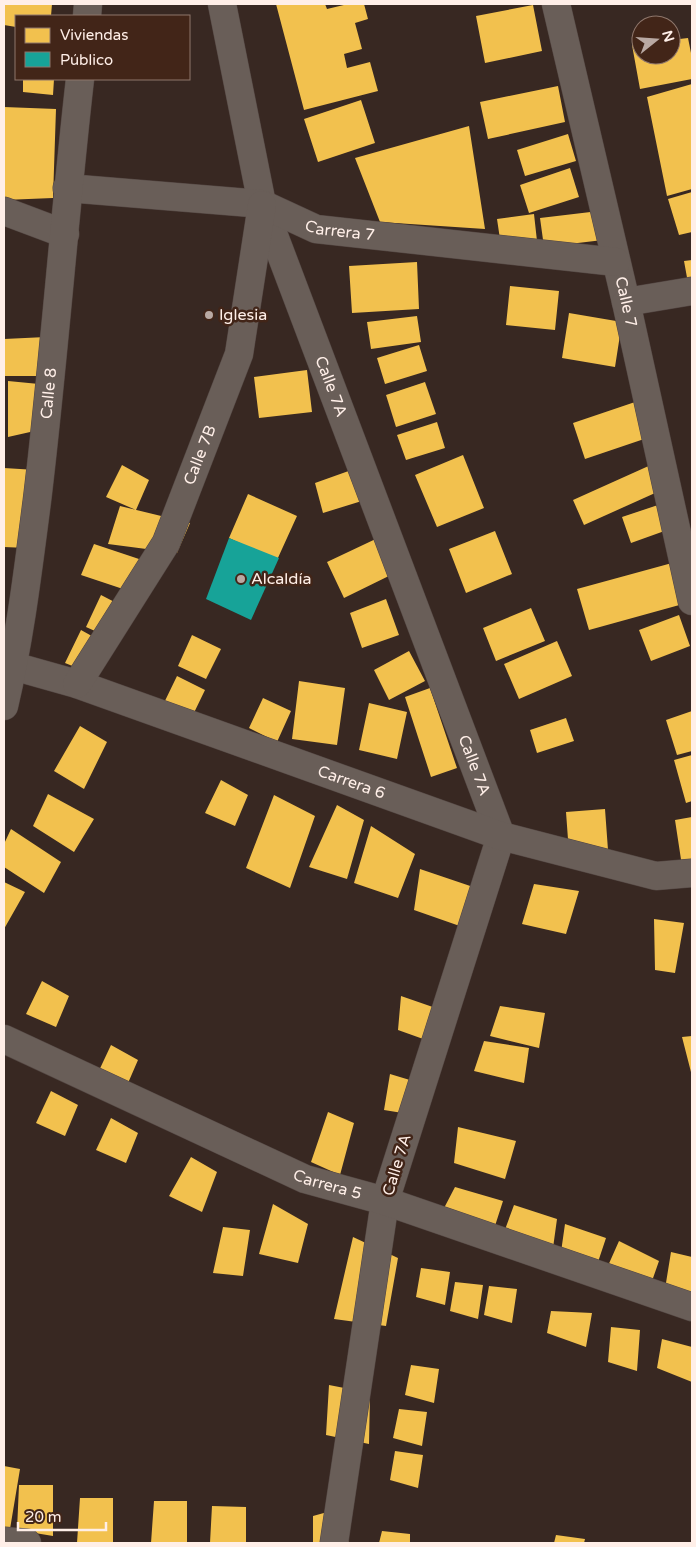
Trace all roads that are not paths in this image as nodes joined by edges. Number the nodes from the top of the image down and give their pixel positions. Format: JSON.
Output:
{"nodes":[{"id":1,"x":222,"y":4,"type":"edge"},
{"id":2,"x":556,"y":4,"type":"edge"},
{"id":3,"x":80,"y":80,"type":"edge"},
{"id":4,"x":67,"y":188,"type":"junction"},
{"id":5,"x":262,"y":204,"type":"junction"},
{"id":6,"x":4,"y":211,"type":"edge"},
{"id":7,"x":65,"y":234,"type":"junction"},
{"id":8,"x":616,"y":262,"type":"junction"},
{"id":9,"x":692,"y":291,"type":"edge"},
{"id":10,"x":626,"y":302,"type":"junction"},
{"id":11,"x":15,"y":583,"type":"edge"},
{"id":12,"x":692,"y":601,"type":"edge"},
{"id":13,"x":14,"y":666,"type":"junction"},
{"id":14,"x":77,"y":684,"type":"junction"},
{"id":15,"x":4,"y":706,"type":"edge"},
{"id":16,"x":501,"y":836,"type":"junction"},
{"id":17,"x":692,"y":872,"type":"edge"},
{"id":18,"x":4,"y":1039,"type":"edge"},
{"id":19,"x":385,"y":1202,"type":"junction"},
{"id":20,"x":692,"y":1307,"type":"edge"},
{"id":21,"x":4,"y":1541,"type":"edge"},
{"id":22,"x":27,"y":1543,"type":"edge"},
{"id":23,"x":334,"y":1543,"type":"edge"}],
"edges":[{"from":1,"to":5,"type":"street","name":"Calle 7A"},
{"from":2,"to":8,"type":"street","name":"Calle 7"},
{"from":3,"to":4,"type":"street","name":"Calle 8"},
{"from":4,"to":5,"type":"street","name":"Carrera 7"},
{"from":4,"to":7,"type":"street","name":"Calle 8"},
{"from":5,"to":8,"type":"street","name":"Carrera 7"},
{"from":5,"to":14,"type":"street","name":"Calle 7B"},
{"from":5,"to":16,"type":"street","name":"Calle 7A"},
{"from":6,"to":7,"type":"street"},
{"from":7,"to":11,"type":"street","name":"Calle 8"},
{"from":8,"to":10,"type":"street","name":"Calle 7"},
{"from":9,"to":10,"type":"street"},
{"from":10,"to":12,"type":"street","name":"Calle 7"},
{"from":11,"to":13,"type":"street","name":"Calle 8"},
{"from":13,"to":14,"type":"street","name":"Carrera 6"},
{"from":13,"to":15,"type":"street","name":"Calle 8"},
{"from":14,"to":16,"type":"street","name":"Carrera 6"},
{"from":16,"to":17,"type":"street","name":"Carrera 6"},
{"from":16,"to":19,"type":"street","name":"Calle 7A"},
{"from":18,"to":19,"type":"street","name":"Carrera 5"},
{"from":19,"to":20,"type":"street","name":"Carrera 5"},
{"from":19,"to":23,"type":"street","name":"Calle 7A"},
{"from":21,"to":22,"type":"street"}]}
